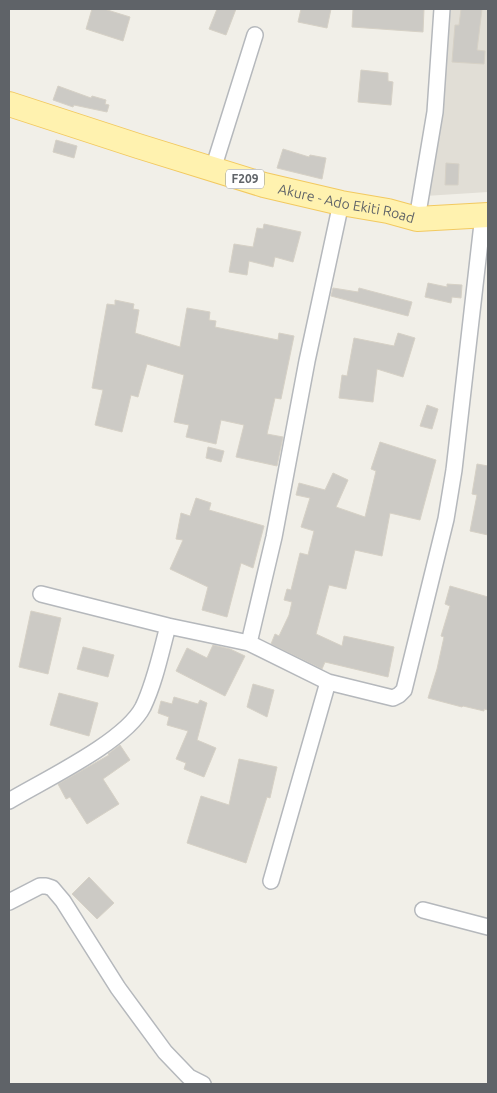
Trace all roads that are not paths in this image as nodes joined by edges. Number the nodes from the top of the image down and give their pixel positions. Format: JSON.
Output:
{"nodes":[{"id":1,"x":442,"y":9,"type":"edge"},
{"id":2,"x":255,"y":34,"type":"dead end"},
{"id":3,"x":9,"y":104,"type":"edge"},
{"id":4,"x":213,"y":169,"type":"junction"},
{"id":5,"x":341,"y":203,"type":"junction"},
{"id":6,"x":486,"y":215,"type":"edge"},
{"id":7,"x":418,"y":218,"type":"junction"},
{"id":8,"x":41,"y":594,"type":"dead end"},
{"id":9,"x":168,"y":626,"type":"junction"},
{"id":10,"x":249,"y":643,"type":"junction"},
{"id":11,"x":328,"y":682,"type":"junction"},
{"id":12,"x":9,"y":801,"type":"edge"},
{"id":13,"x":271,"y":881,"type":"dead end"},
{"id":14,"x":9,"y":902,"type":"edge"},
{"id":15,"x":423,"y":910,"type":"dead end"},
{"id":16,"x":488,"y":927,"type":"edge"},
{"id":17,"x":187,"y":1081,"type":"edge"},
{"id":18,"x":203,"y":1084,"type":"edge"}],
"edges":[{"from":1,"to":7,"type":"street"},
{"from":2,"to":4,"type":"street"},
{"from":3,"to":4,"type":"main road","name":"Akure - Ado Ekiti Road","number":"F209"},
{"from":4,"to":5,"type":"main road","name":"Akure - Ado Ekiti Road","number":"F209"},
{"from":5,"to":7,"type":"main road","name":"Akure - Ado Ekiti Road","number":"F209"},
{"from":5,"to":10,"type":"street"},
{"from":6,"to":7,"type":"main road","name":"Akure - Ado Ekiti Road","number":"F209"},
{"from":6,"to":11,"type":"street"},
{"from":8,"to":9,"type":"street"},
{"from":9,"to":10,"type":"street"},
{"from":9,"to":12,"type":"street"},
{"from":10,"to":11,"type":"street"},
{"from":11,"to":13,"type":"street"},
{"from":14,"to":17,"type":"street"},
{"from":15,"to":16,"type":"street"},
{"from":17,"to":18,"type":"street"}]}
